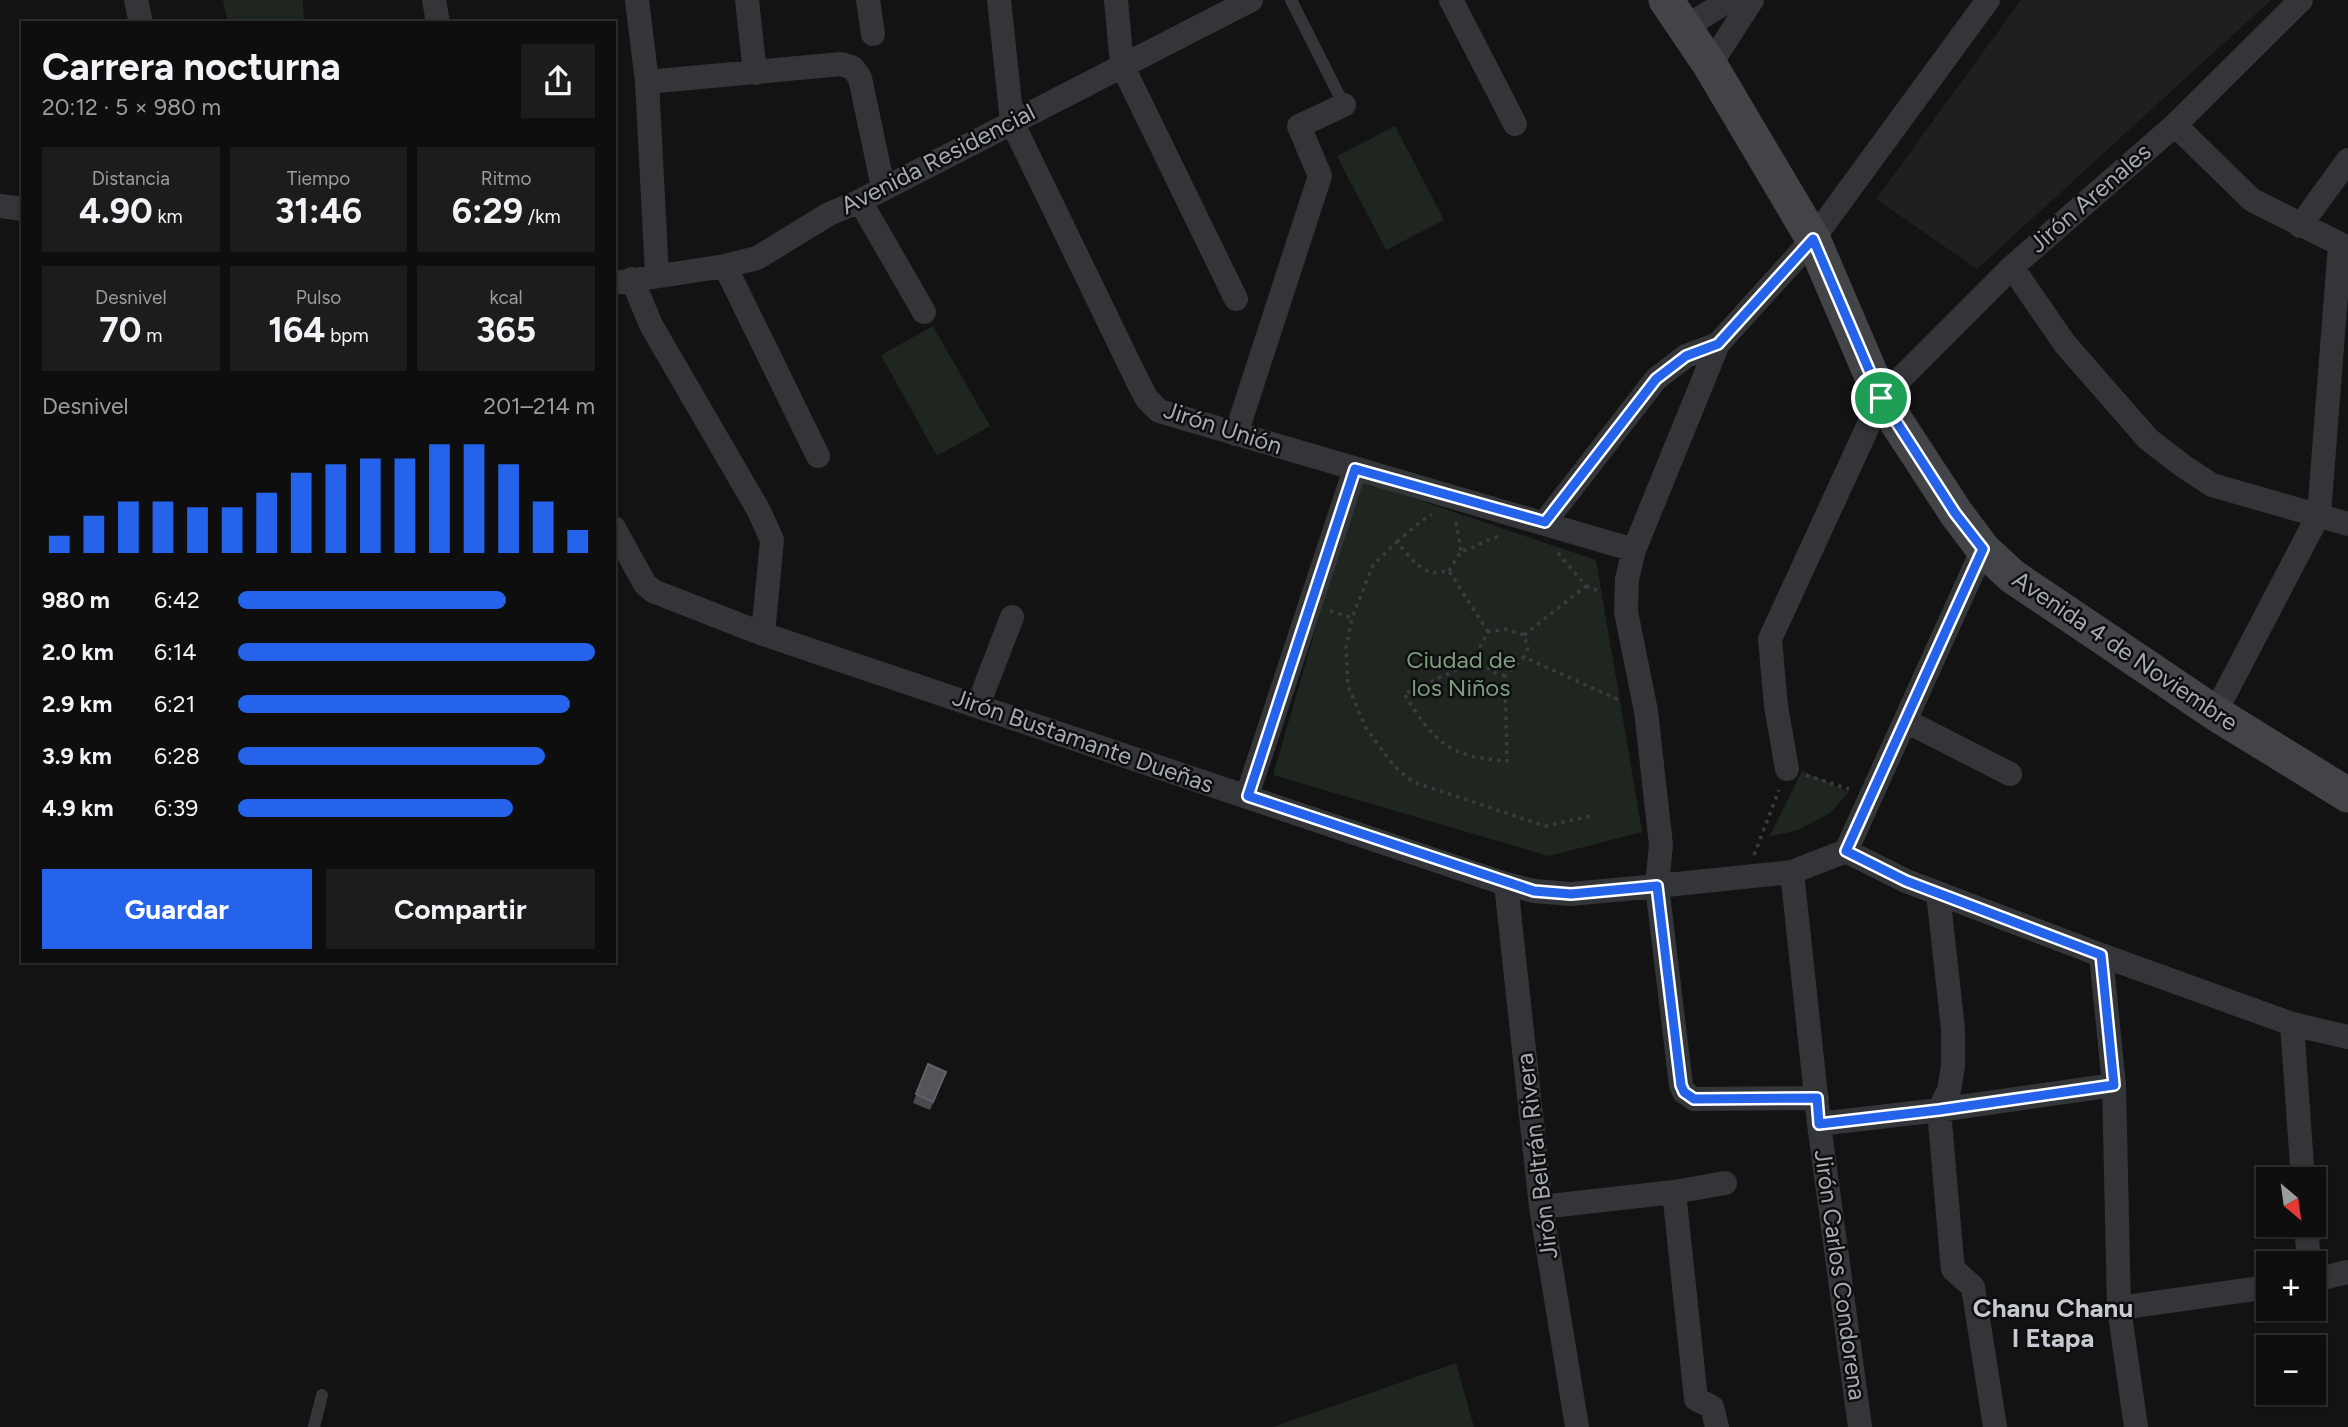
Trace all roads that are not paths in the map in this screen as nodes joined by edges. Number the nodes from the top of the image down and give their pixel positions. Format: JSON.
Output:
{"nodes":[{"id":1,"x":136,"y":0,"type":"edge"},
{"id":2,"x":434,"y":0,"type":"edge"},
{"id":3,"x":637,"y":0,"type":"edge"},
{"id":4,"x":747,"y":0,"type":"edge"},
{"id":5,"x":869,"y":0,"type":"edge"},
{"id":6,"x":999,"y":0,"type":"edge"},
{"id":7,"x":1116,"y":0,"type":"edge"},
{"id":8,"x":1291,"y":0,"type":"edge"},
{"id":9,"x":1451,"y":0,"type":"edge"},
{"id":10,"x":1666,"y":0,"type":"edge"},
{"id":11,"x":1729,"y":0,"type":"edge"},
{"id":12,"x":1752,"y":0,"type":"edge"},
{"id":13,"x":1987,"y":0,"type":"edge"},
{"id":14,"x":2301,"y":0,"type":"edge"},
{"id":15,"x":1247,"y":1,"type":"edge"},
{"id":16,"x":141,"y":21,"type":"edge"},
{"id":17,"x":438,"y":21,"type":"edge"},
{"id":18,"x":1686,"y":27,"type":"junction"},
{"id":19,"x":873,"y":34,"type":"dead end"},
{"id":20,"x":1122,"y":65,"type":"junction"},
{"id":21,"x":1710,"y":65,"type":"junction"},
{"id":22,"x":755,"y":73,"type":"junction"},
{"id":23,"x":647,"y":82,"type":"junction"},
{"id":24,"x":1344,"y":106,"type":"joint"},
{"id":25,"x":1012,"y":122,"type":"junction"},
{"id":26,"x":1515,"y":124,"type":"dead end"},
{"id":27,"x":2175,"y":125,"type":"junction"},
{"id":28,"x":2348,"y":160,"type":"edge"},
{"id":29,"x":883,"y":187,"type":"junction"},
{"id":30,"x":860,"y":201,"type":"junction"},
{"id":31,"x":0,"y":206,"type":"edge"},
{"id":32,"x":21,"y":209,"type":"edge"},
{"id":33,"x":2300,"y":226,"type":"junction"},
{"id":34,"x":1813,"y":239,"type":"junction"},
{"id":35,"x":2344,"y":247,"type":"edge"},
{"id":36,"x":725,"y":266,"type":"junction"},
{"id":37,"x":2012,"y":267,"type":"junction"},
{"id":38,"x":657,"y":275,"type":"junction"},
{"id":39,"x":623,"y":281,"type":"edge"},
{"id":40,"x":1236,"y":299,"type":"dead end"},
{"id":41,"x":924,"y":312,"type":"dead end"},
{"id":42,"x":1718,"y":344,"type":"junction"},
{"id":43,"x":1881,"y":398,"type":"junction"},
{"id":44,"x":1236,"y":434,"type":"junction"},
{"id":45,"x":818,"y":456,"type":"dead end"},
{"id":46,"x":1355,"y":469,"type":"junction"},
{"id":47,"x":2319,"y":514,"type":"junction"},
{"id":48,"x":1545,"y":522,"type":"junction"},
{"id":49,"x":2348,"y":524,"type":"edge"},
{"id":50,"x":616,"y":532,"type":"edge"},
{"id":51,"x":1983,"y":549,"type":"junction"},
{"id":52,"x":1634,"y":550,"type":"junction"},
{"id":53,"x":1012,"y":617,"type":"dead end"},
{"id":54,"x":763,"y":634,"type":"junction"},
{"id":55,"x":978,"y":705,"type":"junction"},
{"id":56,"x":2215,"y":713,"type":"junction"},
{"id":57,"x":1906,"y":721,"type":"junction"},
{"id":58,"x":1787,"y":769,"type":"road end"},
{"id":59,"x":2010,"y":774,"type":"dead end"},
{"id":60,"x":2348,"y":794,"type":"edge"},
{"id":61,"x":1248,"y":796,"type":"junction"},
{"id":62,"x":1846,"y":851,"type":"junction"},
{"id":63,"x":1793,"y":873,"type":"junction"},
{"id":64,"x":1506,"y":884,"type":"junction"},
{"id":65,"x":1657,"y":886,"type":"junction"},
{"id":66,"x":1938,"y":893,"type":"junction"},
{"id":67,"x":2101,"y":955,"type":"junction"},
{"id":68,"x":2292,"y":1024,"type":"junction"},
{"id":69,"x":2348,"y":1037,"type":"edge"},
{"id":70,"x":2114,"y":1085,"type":"junction"},
{"id":71,"x":1817,"y":1098,"type":"junction"},
{"id":72,"x":1939,"y":1110,"type":"junction"},
{"id":73,"x":1819,"y":1124,"type":"junction"},
{"id":74,"x":2302,"y":1167,"type":"edge"},
{"id":75,"x":1725,"y":1183,"type":"dead end"},
{"id":76,"x":1674,"y":1192,"type":"junction"},
{"id":77,"x":1541,"y":1207,"type":"junction"},
{"id":78,"x":2348,"y":1272,"type":"edge"},
{"id":79,"x":2326,"y":1277,"type":"edge"},
{"id":80,"x":2256,"y":1289,"type":"edge"},
{"id":81,"x":2119,"y":1308,"type":"junction"},
{"id":82,"x":322,"y":1395,"type":"dead end"},
{"id":83,"x":314,"y":1427,"type":"edge"},
{"id":84,"x":1577,"y":1427,"type":"edge"},
{"id":85,"x":1717,"y":1427,"type":"edge"},
{"id":86,"x":1860,"y":1427,"type":"edge"},
{"id":87,"x":1996,"y":1427,"type":"edge"},
{"id":88,"x":2136,"y":1427,"type":"edge"}],
"edges":[{"from":1,"to":16,"type":"street"},
{"from":2,"to":17,"type":"street"},
{"from":3,"to":23,"type":"street"},
{"from":4,"to":22,"type":"street"},
{"from":5,"to":19,"type":"street"},
{"from":6,"to":25,"type":"street","name":"Jirón Unión"},
{"from":7,"to":20,"type":"street"},
{"from":8,"to":24,"type":"lane"},
{"from":9,"to":26,"type":"street"},
{"from":10,"to":18,"type":"street","name":"Avenida 4 de Noviembre"},
{"from":11,"to":18,"type":"street"},
{"from":12,"to":21,"type":"street"},
{"from":13,"to":34,"type":"street"},
{"from":14,"to":27,"type":"street","name":"Jirón Arenales"},
{"from":15,"to":20,"type":"street","name":"Avenida Residencial"},
{"from":18,"to":21,"type":"street","name":"Avenida 4 de Noviembre"},
{"from":20,"to":25,"type":"street","name":"Avenida Residencial"},
{"from":20,"to":40,"type":"street"},
{"from":21,"to":34,"type":"street","name":"Avenida 4 de Noviembre"},
{"from":22,"to":23,"type":"street"},
{"from":22,"to":29,"type":"street"},
{"from":23,"to":38,"type":"street"},
{"from":24,"to":44,"type":"street"},
{"from":25,"to":29,"type":"street","name":"Avenida Residencial"},
{"from":25,"to":44,"type":"street","name":"Jirón Unión"},
{"from":27,"to":33,"type":"street"},
{"from":27,"to":37,"type":"street","name":"Jirón Arenales"},
{"from":28,"to":33,"type":"street"},
{"from":29,"to":30,"type":"street","name":"Avenida Residencial"},
{"from":30,"to":36,"type":"street","name":"Avenida Residencial"},
{"from":30,"to":41,"type":"street"},
{"from":31,"to":32,"type":"street"},
{"from":33,"to":35,"type":"street"},
{"from":34,"to":42,"type":"street"},
{"from":34,"to":43,"type":"street","name":"Avenida 4 de Noviembre"},
{"from":35,"to":47,"type":"street"},
{"from":36,"to":38,"type":"street","name":"Avenida Residencial"},
{"from":36,"to":45,"type":"street"},
{"from":37,"to":43,"type":"street","name":"Jirón Arenales"},
{"from":37,"to":47,"type":"street"},
{"from":38,"to":39,"type":"street","name":"Avenida Residencial"},
{"from":39,"to":54,"type":"street"},
{"from":42,"to":48,"type":"street"},
{"from":42,"to":52,"type":"street"},
{"from":43,"to":51,"type":"street","name":"Avenida 4 de Noviembre"},
{"from":43,"to":58,"type":"street"},
{"from":44,"to":46,"type":"street","name":"Jirón Unión"},
{"from":46,"to":48,"type":"street","name":"Jirón Unión"},
{"from":46,"to":61,"type":"street"},
{"from":47,"to":49,"type":"street"},
{"from":47,"to":56,"type":"street"},
{"from":48,"to":52,"type":"street","name":"Jirón Unión"},
{"from":50,"to":54,"type":"street","name":"Jirón Bustamante Dueñas"},
{"from":51,"to":56,"type":"street","name":"Avenida 4 de Noviembre"},
{"from":51,"to":57,"type":"street"},
{"from":52,"to":65,"type":"street"},
{"from":53,"to":55,"type":"street"},
{"from":54,"to":55,"type":"street","name":"Jirón Bustamante Dueñas"},
{"from":55,"to":61,"type":"street","name":"Jirón Bustamante Dueñas"},
{"from":56,"to":60,"type":"street","name":"Avenida 4 de Noviembre"},
{"from":57,"to":59,"type":"street"},
{"from":57,"to":62,"type":"street"},
{"from":61,"to":64,"type":"street","name":"Jirón Bustamante Dueñas"},
{"from":62,"to":63,"type":"street","name":"Jirón Bustamante Dueñas"},
{"from":62,"to":66,"type":"street"},
{"from":63,"to":65,"type":"street","name":"Jirón Bustamante Dueñas"},
{"from":63,"to":71,"type":"street","name":"Jirón Carlos Condorena"},
{"from":64,"to":65,"type":"street","name":"Jirón Bustamante Dueñas"},
{"from":64,"to":77,"type":"street","name":"Jirón Beltrán Rivera"},
{"from":65,"to":71,"type":"street"},
{"from":66,"to":67,"type":"street"},
{"from":66,"to":72,"type":"street"},
{"from":67,"to":68,"type":"street"},
{"from":67,"to":70,"type":"street"},
{"from":68,"to":69,"type":"street"},
{"from":68,"to":74,"type":"street"},
{"from":70,"to":72,"type":"street"},
{"from":70,"to":81,"type":"street"},
{"from":71,"to":73,"type":"street","name":"Jirón Carlos Condorena"},
{"from":72,"to":73,"type":"street"},
{"from":72,"to":87,"type":"street"},
{"from":73,"to":86,"type":"street","name":"Jirón Carlos Condorena"},
{"from":75,"to":76,"type":"street"},
{"from":76,"to":77,"type":"street"},
{"from":76,"to":85,"type":"street"},
{"from":77,"to":84,"type":"street","name":"Jirón Beltrán Rivera"},
{"from":78,"to":79,"type":"street"},
{"from":80,"to":81,"type":"street"},
{"from":81,"to":88,"type":"street"},
{"from":82,"to":83,"type":"lane"}]}
